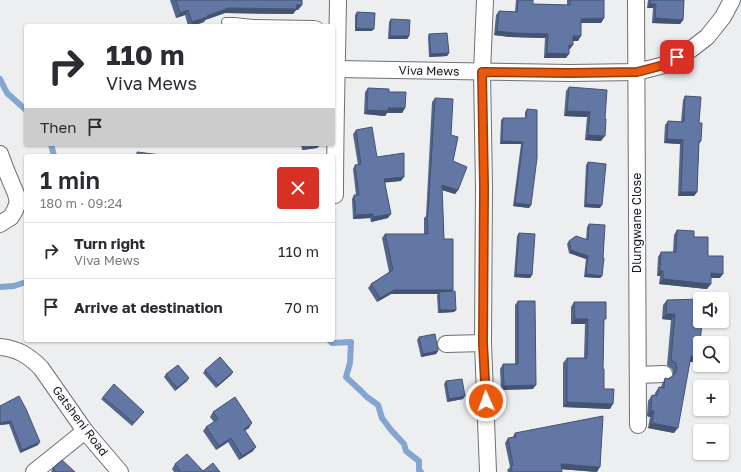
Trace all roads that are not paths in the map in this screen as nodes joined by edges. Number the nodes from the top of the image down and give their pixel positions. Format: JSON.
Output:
{"nodes":[{"id":1,"x":338,"y":0,"type":"edge"},
{"id":2,"x":485,"y":0,"type":"edge"},
{"id":3,"x":636,"y":0,"type":"edge"},
{"id":4,"x":732,"y":0,"type":"edge"},
{"id":5,"x":226,"y":22,"type":"dead end"},
{"id":6,"x":253,"y":24,"type":"edge"},
{"id":7,"x":335,"y":31,"type":"edge"},
{"id":8,"x":337,"y":69,"type":"junction"},
{"id":9,"x":482,"y":72,"type":"junction"},
{"id":10,"x":637,"y":72,"type":"junction"},
{"id":11,"x":0,"y":154,"type":"edge"},
{"id":12,"x":335,"y":195,"type":"dead end"},
{"id":13,"x":0,"y":224,"type":"edge"},
{"id":14,"x":483,"y":343,"type":"junction"},
{"id":15,"x":446,"y":344,"type":"dead end"},
{"id":16,"x":0,"y":347,"type":"edge"},
{"id":17,"x":664,"y":374,"type":"dead end"},
{"id":18,"x":638,"y":375,"type":"junction"},
{"id":19,"x":638,"y":424,"type":"dead end"},
{"id":20,"x":85,"y":431,"type":"junction"},
{"id":21,"x":34,"y":472,"type":"edge"},
{"id":22,"x":120,"y":472,"type":"edge"},
{"id":23,"x":488,"y":472,"type":"edge"}],
"edges":[{"from":1,"to":7,"type":"street"},
{"from":2,"to":9,"type":"street"},
{"from":3,"to":10,"type":"street","name":"Dlungwane Close"},
{"from":4,"to":10,"type":"street","name":"Viva Mews"},
{"from":5,"to":6,"type":"lane"},
{"from":7,"to":8,"type":"street"},
{"from":8,"to":9,"type":"street","name":"Viva Mews"},
{"from":8,"to":12,"type":"street"},
{"from":9,"to":10,"type":"street","name":"Viva Mews"},
{"from":9,"to":14,"type":"street"},
{"from":10,"to":18,"type":"street","name":"Dlungwane Close"},
{"from":11,"to":13,"type":"street"},
{"from":14,"to":15,"type":"street"},
{"from":14,"to":23,"type":"street"},
{"from":16,"to":20,"type":"street","name":"Gatsheni Road"},
{"from":17,"to":18,"type":"street"},
{"from":18,"to":19,"type":"street","name":"Dlungwane Close"},
{"from":20,"to":21,"type":"street"},
{"from":20,"to":22,"type":"street","name":"Gatsheni Road"}]}
